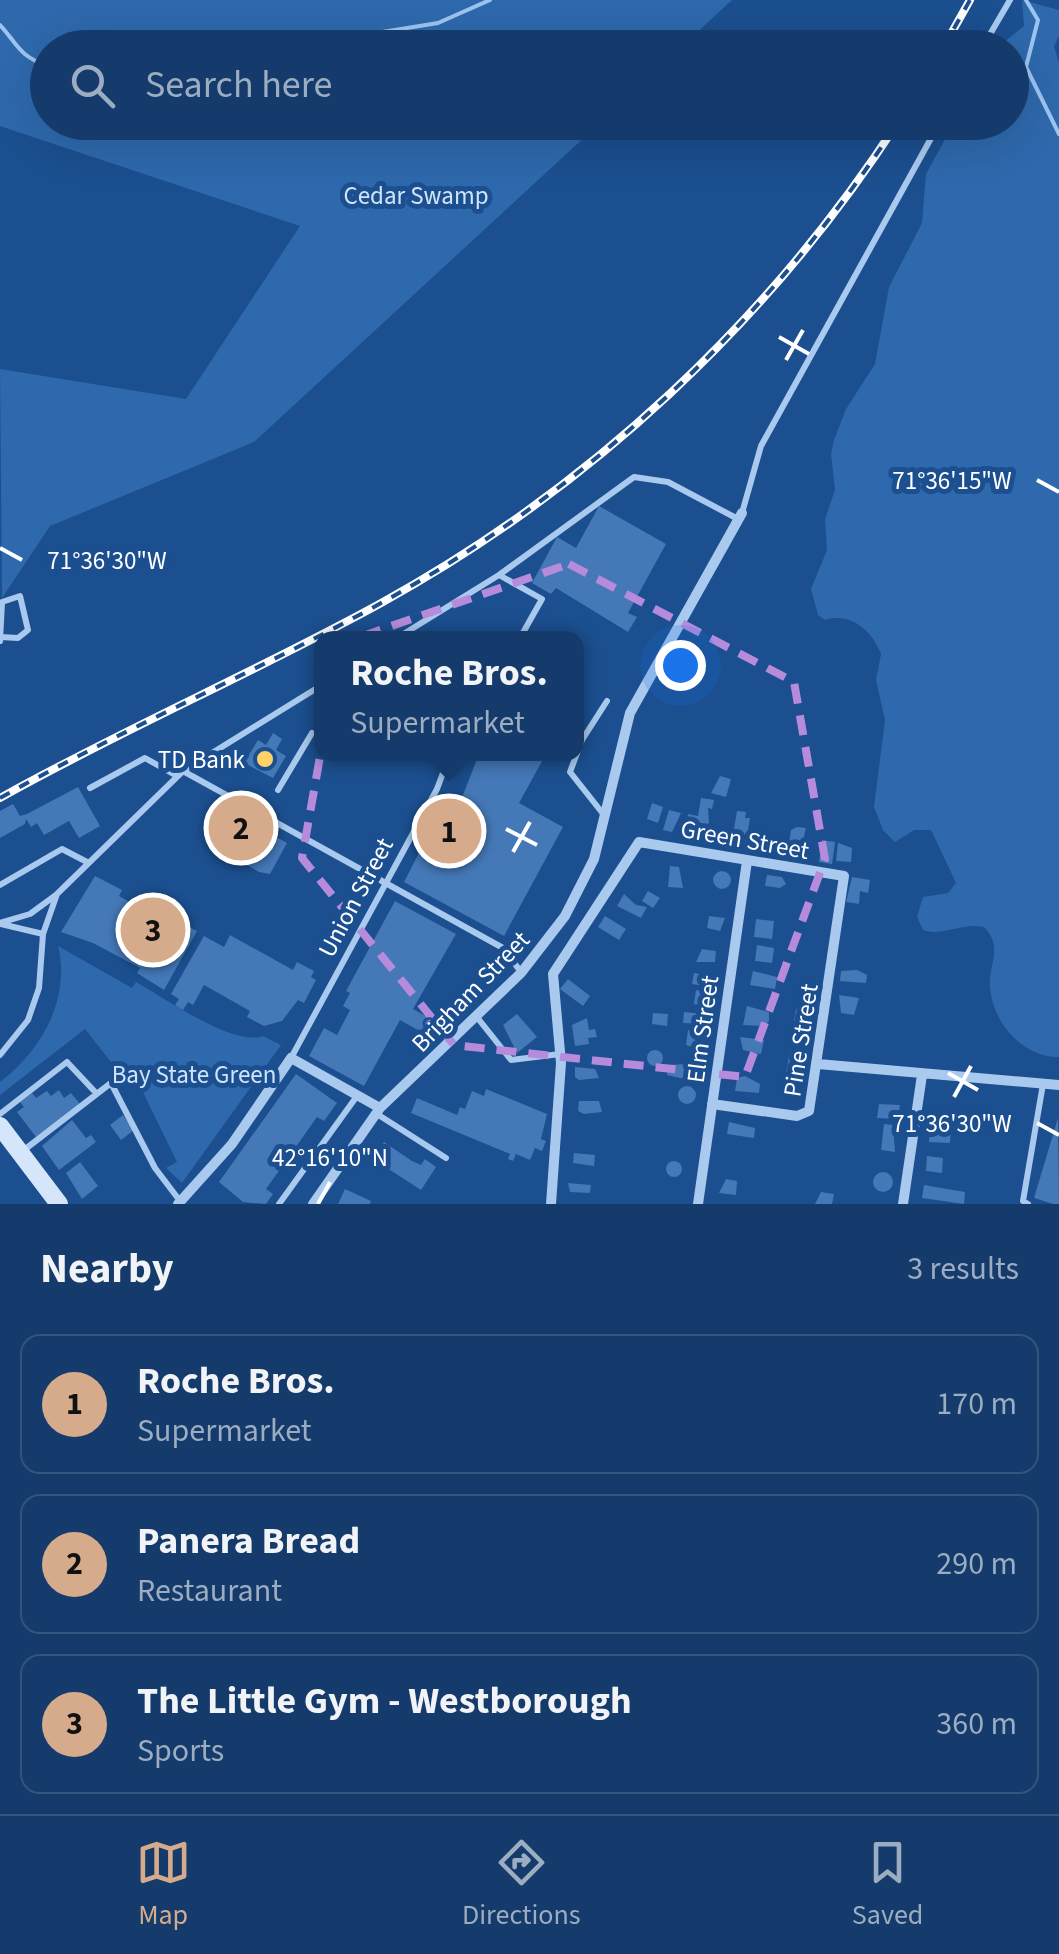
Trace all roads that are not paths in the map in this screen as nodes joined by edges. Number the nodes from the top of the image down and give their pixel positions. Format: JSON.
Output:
{"nodes":[{"id":1,"x":1010,"y":0,"type":"edge"},
{"id":2,"x":992,"y":30,"type":"edge"},
{"id":3,"x":930,"y":140,"type":"edge"},
{"id":4,"x":740,"y":516,"type":"junction"},
{"id":5,"x":500,"y":576,"type":"junction"},
{"id":6,"x":409,"y":631,"type":"edge"},
{"id":7,"x":524,"y":631,"type":"edge"},
{"id":8,"x":1,"y":639,"type":"edge"},
{"id":9,"x":314,"y":690,"type":"edge"},
{"id":10,"x":606,"y":701,"type":"dead end"},
{"id":11,"x":312,"y":733,"type":"dead end"},
{"id":12,"x":584,"y":742,"type":"edge"},
{"id":13,"x":447,"y":761,"type":"edge"},
{"id":14,"x":574,"y":761,"type":"edge"},
{"id":15,"x":180,"y":774,"type":"junction"},
{"id":16,"x":90,"y":788,"type":"dead end"},
{"id":17,"x":278,"y":790,"type":"dead end"},
{"id":18,"x":604,"y":816,"type":"junction"},
{"id":19,"x":747,"y":860,"type":"junction"},
{"id":20,"x":87,"y":862,"type":"junction"},
{"id":21,"x":844,"y":876,"type":"joint"},
{"id":22,"x":386,"y":883,"type":"junction"},
{"id":23,"x":0,"y":886,"type":"edge"},
{"id":24,"x":57,"y":894,"type":"junction"},
{"id":25,"x":0,"y":924,"type":"edge"},
{"id":26,"x":43,"y":934,"type":"junction"},
{"id":27,"x":522,"y":974,"type":"junction"},
{"id":28,"x":476,"y":1016,"type":"junction"},
{"id":29,"x":0,"y":1054,"type":"edge"},
{"id":30,"x":561,"y":1054,"type":"junction"},
{"id":31,"x":291,"y":1058,"type":"junction"},
{"id":32,"x":818,"y":1064,"type":"junction"},
{"id":33,"x":922,"y":1075,"type":"junction"},
{"id":34,"x":1043,"y":1084,"type":"junction"},
{"id":35,"x":1059,"y":1085,"type":"edge"},
{"id":36,"x":97,"y":1094,"type":"junction"},
{"id":37,"x":358,"y":1095,"type":"junction"},
{"id":38,"x":712,"y":1104,"type":"junction"},
{"id":39,"x":379,"y":1111,"type":"junction"},
{"id":40,"x":0,"y":1114,"type":"edge"},
{"id":41,"x":0,"y":1126,"type":"edge"},
{"id":42,"x":20,"y":1154,"type":"junction"},
{"id":43,"x":446,"y":1158,"type":"dead end"},
{"id":44,"x":180,"y":1203,"type":"edge"},
{"id":45,"x":57,"y":1204,"type":"edge"},
{"id":46,"x":279,"y":1204,"type":"edge"},
{"id":47,"x":314,"y":1204,"type":"edge"},
{"id":48,"x":551,"y":1204,"type":"edge"},
{"id":49,"x":698,"y":1204,"type":"edge"},
{"id":50,"x":903,"y":1204,"type":"edge"},
{"id":51,"x":1028,"y":1204,"type":"edge"}],
"edges":[{"from":1,"to":2,"type":"lane"},
{"from":3,"to":4,"type":"lane"},
{"from":4,"to":5,"type":"lane"},
{"from":4,"to":18,"type":"street","name":"Brigham Street"},
{"from":5,"to":6,"type":"lane"},
{"from":5,"to":7,"type":"lane"},
{"from":8,"to":8,"type":"lane"},
{"from":9,"to":15,"type":"lane"},
{"from":10,"to":12,"type":"lane"},
{"from":11,"to":17,"type":"lane"},
{"from":13,"to":22,"type":"lane","name":"Union Street"},
{"from":14,"to":18,"type":"lane"},
{"from":15,"to":16,"type":"lane"},
{"from":15,"to":20,"type":"lane"},
{"from":15,"to":22,"type":"lane"},
{"from":18,"to":27,"type":"street","name":"Brigham Street"},
{"from":19,"to":21,"type":"street","name":"Green Street"},
{"from":19,"to":30,"type":"street","name":"Green Street"},
{"from":19,"to":38,"type":"street","name":"Elm Street"},
{"from":20,"to":23,"type":"lane"},
{"from":20,"to":24,"type":"lane"},
{"from":21,"to":32,"type":"street","name":"Pine Street"},
{"from":22,"to":27,"type":"lane"},
{"from":22,"to":31,"type":"lane","name":"Union Street"},
{"from":24,"to":25,"type":"lane"},
{"from":24,"to":26,"type":"lane"},
{"from":25,"to":26,"type":"lane"},
{"from":26,"to":29,"type":"lane"},
{"from":27,"to":28,"type":"street","name":"Brigham Street"},
{"from":28,"to":30,"type":"lane"},
{"from":28,"to":39,"type":"street","name":"Brigham Street"},
{"from":30,"to":48,"type":"street"},
{"from":31,"to":37,"type":"street"},
{"from":31,"to":44,"type":"street","name":"Union Street"},
{"from":32,"to":33,"type":"street"},
{"from":32,"to":38,"type":"street","name":"Pine Street"},
{"from":33,"to":34,"type":"street"},
{"from":33,"to":50,"type":"street"},
{"from":34,"to":35,"type":"street"},
{"from":34,"to":51,"type":"lane"},
{"from":36,"to":40,"type":"lane"},
{"from":36,"to":42,"type":"lane"},
{"from":36,"to":44,"type":"lane"},
{"from":37,"to":39,"type":"street"},
{"from":37,"to":46,"type":"lane"},
{"from":38,"to":49,"type":"street","name":"Elm Street"},
{"from":39,"to":43,"type":"lane"},
{"from":39,"to":47,"type":"street","name":"Brigham Street"},
{"from":41,"to":42,"type":"main road"},
{"from":42,"to":45,"type":"main road"}]}
